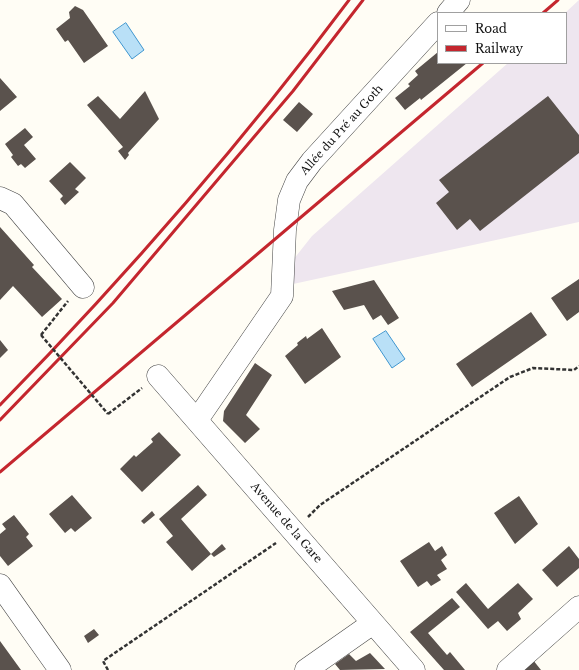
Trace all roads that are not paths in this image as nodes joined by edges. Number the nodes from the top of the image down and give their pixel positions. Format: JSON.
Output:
{"nodes":[{"id":1,"x":459,"y":0,"type":"edge"},
{"id":2,"x":449,"y":12,"type":"edge"},
{"id":3,"x":437,"y":24,"type":"edge"},
{"id":4,"x":0,"y":198,"type":"edge"},
{"id":5,"x":77,"y":292,"type":"road end"},
{"id":6,"x":151,"y":381,"type":"road end"},
{"id":7,"x":197,"y":420,"type":"junction"},
{"id":8,"x":0,"y":585,"type":"edge"},
{"id":9,"x":579,"y":607,"type":"edge"},
{"id":10,"x":373,"y":623,"type":"junction"},
{"id":11,"x":60,"y":670,"type":"edge"},
{"id":12,"x":306,"y":670,"type":"edge"},
{"id":13,"x":414,"y":670,"type":"edge"},
{"id":14,"x":508,"y":670,"type":"edge"}],
"edges":[{"from":1,"to":2,"type":"street"},
{"from":3,"to":7,"type":"street","name":"Allée du Pré au Goth"},
{"from":4,"to":5,"type":"street"},
{"from":6,"to":7,"type":"street","name":"Avenue de la Gare"},
{"from":7,"to":10,"type":"street","name":"Avenue de la Gare"},
{"from":8,"to":11,"type":"street"},
{"from":9,"to":14,"type":"street"},
{"from":10,"to":12,"type":"street"},
{"from":10,"to":13,"type":"street","name":"Avenue de la Gare"}]}
